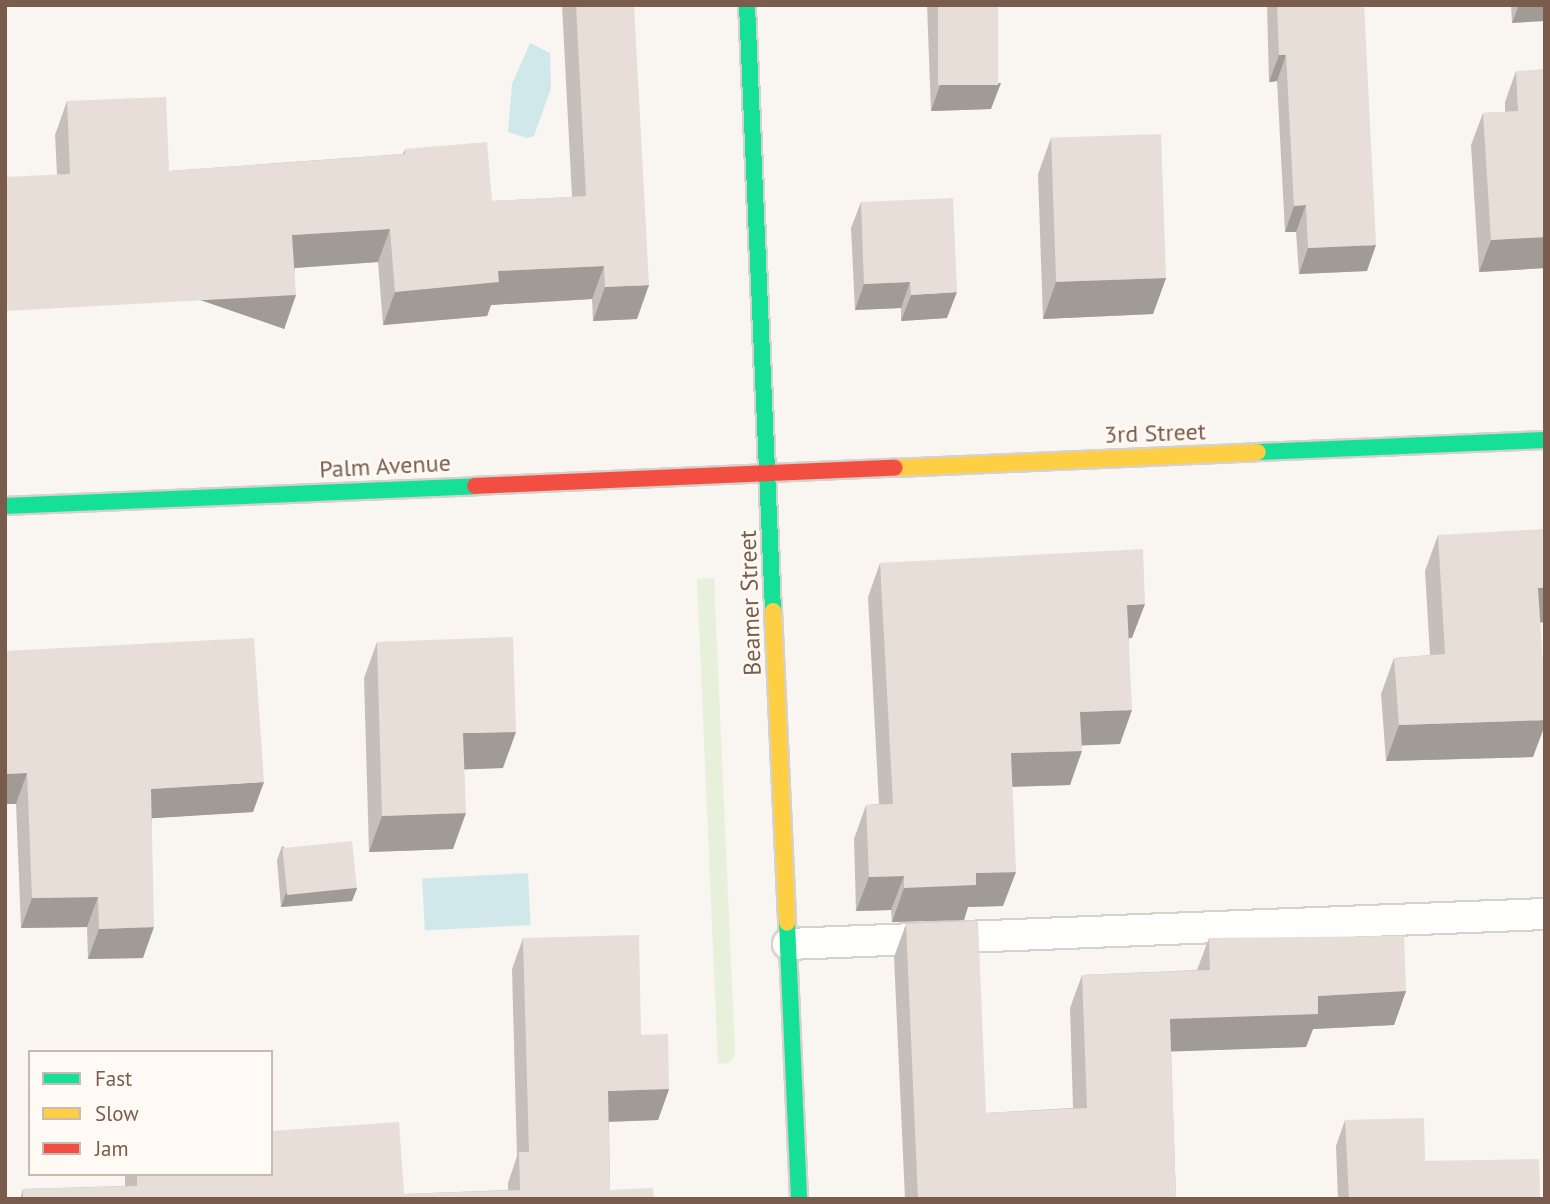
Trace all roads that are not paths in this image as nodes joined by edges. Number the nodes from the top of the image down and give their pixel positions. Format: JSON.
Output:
{"nodes":[{"id":1,"x":747,"y":5,"type":"edge"},
{"id":2,"x":1545,"y":440,"type":"edge"},
{"id":3,"x":767,"y":474,"type":"junction"},
{"id":4,"x":5,"y":506,"type":"edge"},
{"id":5,"x":1545,"y":914,"type":"edge"},
{"id":6,"x":788,"y":944,"type":"junction"},
{"id":7,"x":799,"y":1199,"type":"edge"}],
"edges":[{"from":1,"to":3,"type":"street","name":"Beamer Street"},
{"from":2,"to":3,"type":"street","name":"3rd Street"},
{"from":3,"to":4,"type":"street","name":"Palm Avenue"},
{"from":3,"to":6,"type":"street","name":"Beamer Street"},
{"from":5,"to":6,"type":"lane"},
{"from":6,"to":7,"type":"street","name":"Beamer Street"}]}
